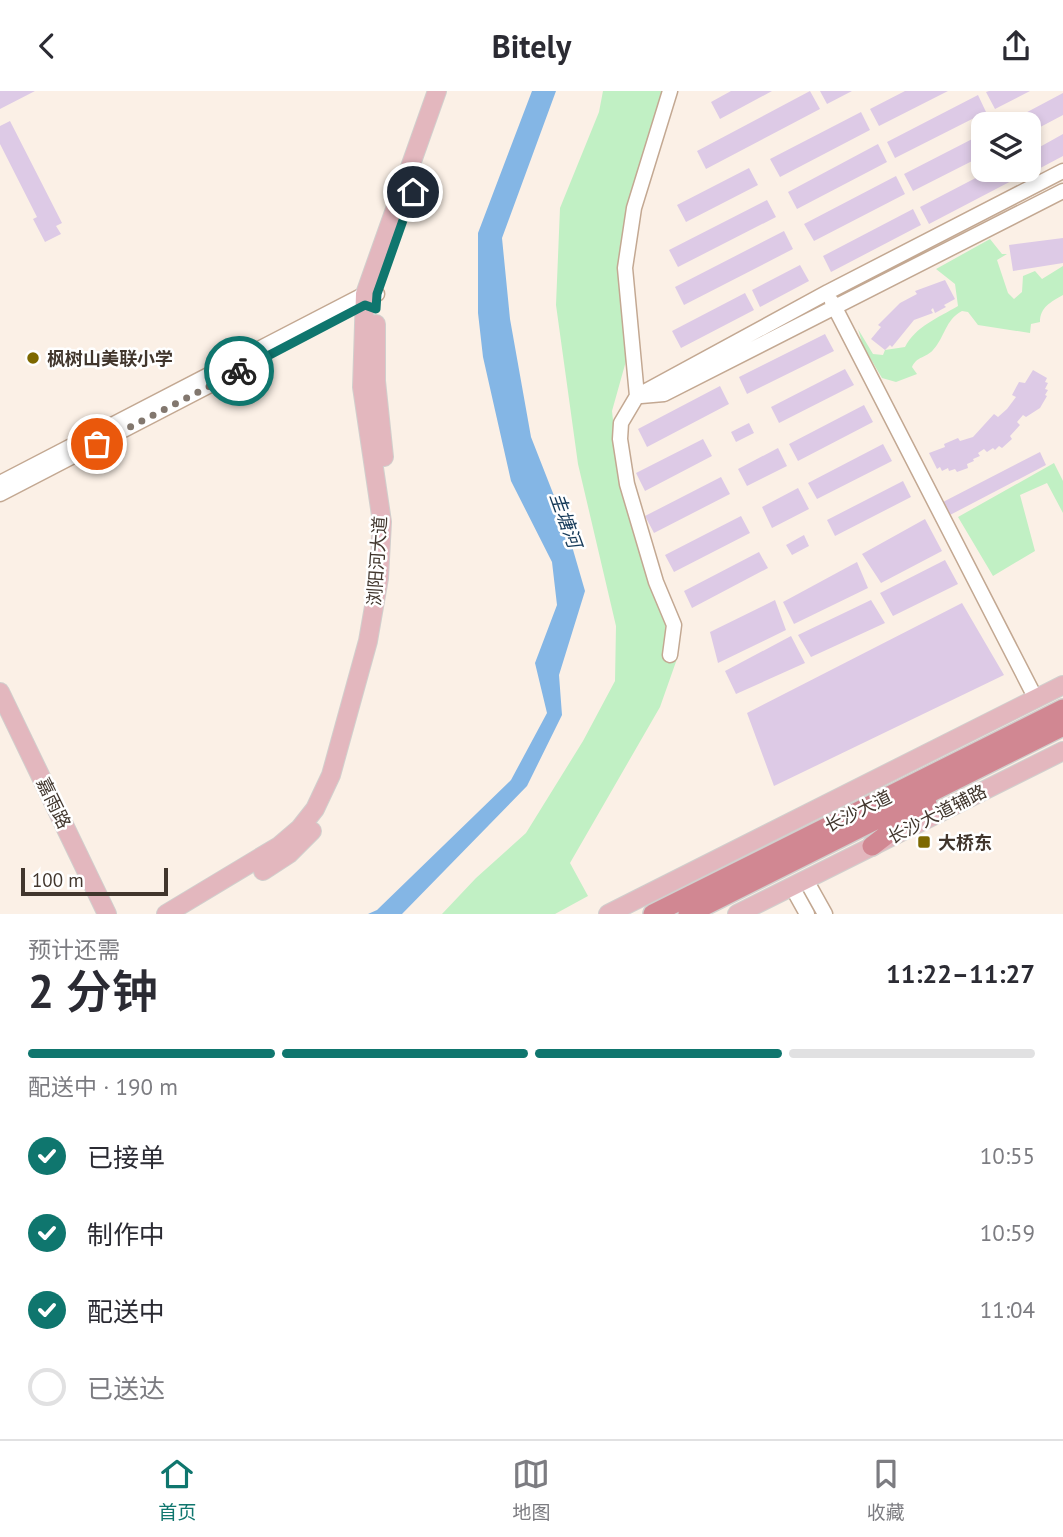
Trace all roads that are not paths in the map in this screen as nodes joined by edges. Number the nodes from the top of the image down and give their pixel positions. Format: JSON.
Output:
{"nodes":[{"id":1,"x":437,"y":91,"type":"edge"},
{"id":2,"x":449,"y":91,"type":"edge"},
{"id":3,"x":670,"y":91,"type":"edge"},
{"id":4,"x":1063,"y":171,"type":"edge"},
{"id":5,"x":1063,"y":191,"type":"edge"},
{"id":6,"x":828,"y":292,"type":"junction"},
{"id":7,"x":371,"y":301,"type":"junction"},
{"id":8,"x":835,"y":307,"type":"junction"},
{"id":9,"x":636,"y":396,"type":"junction"},
{"id":10,"x":0,"y":483,"type":"edge"},
{"id":11,"x":0,"y":494,"type":"edge"},
{"id":12,"x":670,"y":655,"type":"dead end"},
{"id":13,"x":1063,"y":685,"type":"edge"},
{"id":14,"x":0,"y":692,"type":"edge"},
{"id":15,"x":1063,"y":694,"type":"edge"},
{"id":16,"x":1036,"y":699,"type":"junction"},
{"id":17,"x":1063,"y":709,"type":"edge"},
{"id":18,"x":0,"y":715,"type":"edge"},
{"id":19,"x":1063,"y":726,"type":"edge"},
{"id":20,"x":1063,"y":751,"type":"edge"},
{"id":21,"x":964,"y":767,"type":"junction"},
{"id":22,"x":872,"y":846,"type":"junction"},
{"id":23,"x":799,"y":883,"type":"junction"},
{"id":24,"x":97,"y":914,"type":"edge"},
{"id":25,"x":107,"y":914,"type":"edge"},
{"id":26,"x":166,"y":914,"type":"edge"},
{"id":27,"x":188,"y":914,"type":"edge"},
{"id":28,"x":608,"y":914,"type":"edge"},
{"id":29,"x":653,"y":914,"type":"edge"},
{"id":30,"x":688,"y":914,"type":"edge"},
{"id":31,"x":737,"y":914,"type":"edge"},
{"id":32,"x":807,"y":914,"type":"edge"},
{"id":33,"x":825,"y":914,"type":"edge"}],
"edges":[{"from":1,"to":7,"type":"main road","name":"浏阳河大道"},
{"from":2,"to":7,"type":"main road","name":"浏阳河大道"},
{"from":3,"to":9,"type":"street"},
{"from":4,"to":6,"type":"street"},
{"from":5,"to":8,"type":"street"},
{"from":6,"to":8,"type":"street"},
{"from":6,"to":9,"type":"street"},
{"from":7,"to":10,"type":"street"},
{"from":7,"to":11,"type":"street"},
{"from":7,"to":26,"type":"main road","name":"浏阳河大道"},
{"from":7,"to":27,"type":"main road","name":"浏阳河大道"},
{"from":8,"to":9,"type":"street"},
{"from":8,"to":16,"type":"street"},
{"from":9,"to":12,"type":"street"},
{"from":13,"to":16,"type":"main road"},
{"from":14,"to":25,"type":"main road","name":"嘉雨路"},
{"from":15,"to":21,"type":"highway"},
{"from":16,"to":28,"type":"main road"},
{"from":17,"to":21,"type":"highway","name":"长沙大道"},
{"from":18,"to":24,"type":"main road","name":"嘉雨路"},
{"from":19,"to":21,"type":"highway","name":"长沙大道"},
{"from":20,"to":22,"type":"main road","name":"长沙大道辅路"},
{"from":21,"to":22,"type":"highway"},
{"from":21,"to":29,"type":"highway","name":"长沙大道"},
{"from":21,"to":30,"type":"highway","name":"长沙大道"},
{"from":22,"to":23,"type":"main road","name":"长沙大道辅路"},
{"from":23,"to":31,"type":"main road","name":"长沙大道辅路"},
{"from":23,"to":32,"type":"street"},
{"from":23,"to":33,"type":"street"}]}
